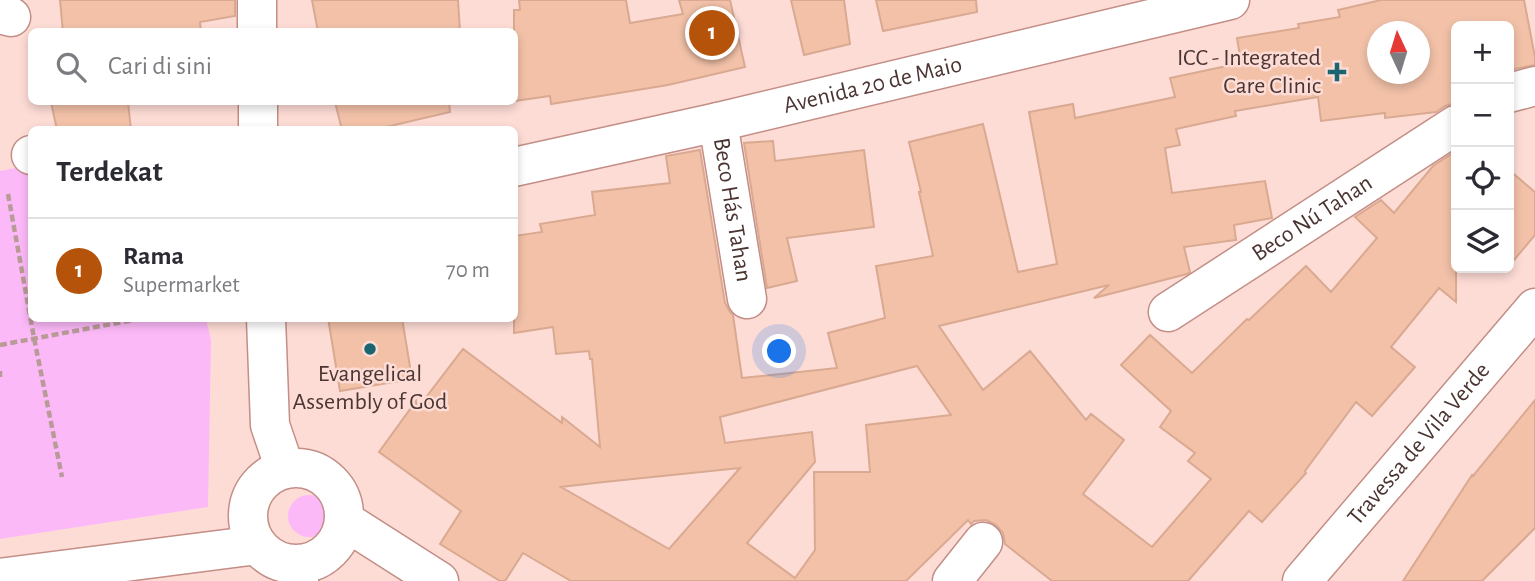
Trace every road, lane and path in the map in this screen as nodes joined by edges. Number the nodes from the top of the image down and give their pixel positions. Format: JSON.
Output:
{"nodes":[{"id":1,"x":257,"y":0,"type":"edge"},
{"id":2,"x":1230,"y":0,"type":"edge"},
{"id":3,"x":257,"y":28,"type":"edge"},
{"id":4,"x":1535,"y":86,"type":"edge"},
{"id":5,"x":1514,"y":92,"type":"edge"},
{"id":6,"x":258,"y":105,"type":"edge"},
{"id":7,"x":718,"y":122,"type":"junction"},
{"id":8,"x":258,"y":126,"type":"edge"},
{"id":9,"x":1451,"y":128,"type":"edge"},
{"id":10,"x":518,"y":166,"type":"edge"},
{"id":11,"x":8,"y":194,"type":"dead end"},
{"id":12,"x":747,"y":299,"type":"dead end"},
{"id":13,"x":28,"y":305,"type":"edge"},
{"id":14,"x":1535,"y":308,"type":"edge"},
{"id":15,"x":1168,"y":312,"type":"dead end"},
{"id":16,"x":31,"y":322,"type":"edge"},
{"id":17,"x":122,"y":322,"type":"edge"},
{"id":18,"x":266,"y":322,"type":"edge"},
{"id":19,"x":34,"y":338,"type":"junction"},
{"id":20,"x":0,"y":345,"type":"edge"},
{"id":21,"x":0,"y":371,"type":"edge"},
{"id":22,"x":0,"y":377,"type":"edge"},
{"id":23,"x":285,"y":469,"type":"junction"},
{"id":24,"x":62,"y":477,"type":"dead end"},
{"id":25,"x":345,"y":521,"type":"junction"},
{"id":26,"x":983,"y":542,"type":"dead end"},
{"id":27,"x":257,"y":545,"type":"junction"},
{"id":28,"x":298,"y":573,"type":"edge"},
{"id":29,"x":0,"y":578,"type":"edge"},
{"id":30,"x":439,"y":581,"type":"edge"},
{"id":31,"x":952,"y":581,"type":"edge"},
{"id":32,"x":1302,"y":581,"type":"edge"}],
"edges":[{"from":1,"to":3,"type":"main road"},
{"from":2,"to":7,"type":"main road","name":"Avenida 20 de Maio"},
{"from":4,"to":5,"type":"main road"},
{"from":6,"to":8,"type":"main road"},
{"from":7,"to":10,"type":"main road","name":"Avenida 20 de Maio"},
{"from":7,"to":12,"type":"main road","name":"Beco Hás Tahan"},
{"from":9,"to":15,"type":"main road","name":"Beco Nú Tahan"},
{"from":11,"to":13,"type":"path"},
{"from":14,"to":32,"type":"main road","name":"Travessa de Vila Verde"},
{"from":16,"to":19,"type":"path"},
{"from":17,"to":19,"type":"path"},
{"from":18,"to":23,"type":"main road"},
{"from":19,"to":20,"type":"path"},
{"from":19,"to":24,"type":"path"},
{"from":21,"to":22,"type":"path"},
{"from":23,"to":25,"type":"main road"},
{"from":23,"to":27,"type":"main road"},
{"from":25,"to":28,"type":"main road"},
{"from":25,"to":30,"type":"main road"},
{"from":26,"to":31,"type":"main road"},
{"from":27,"to":28,"type":"main road"},
{"from":27,"to":29,"type":"main road"}]}
